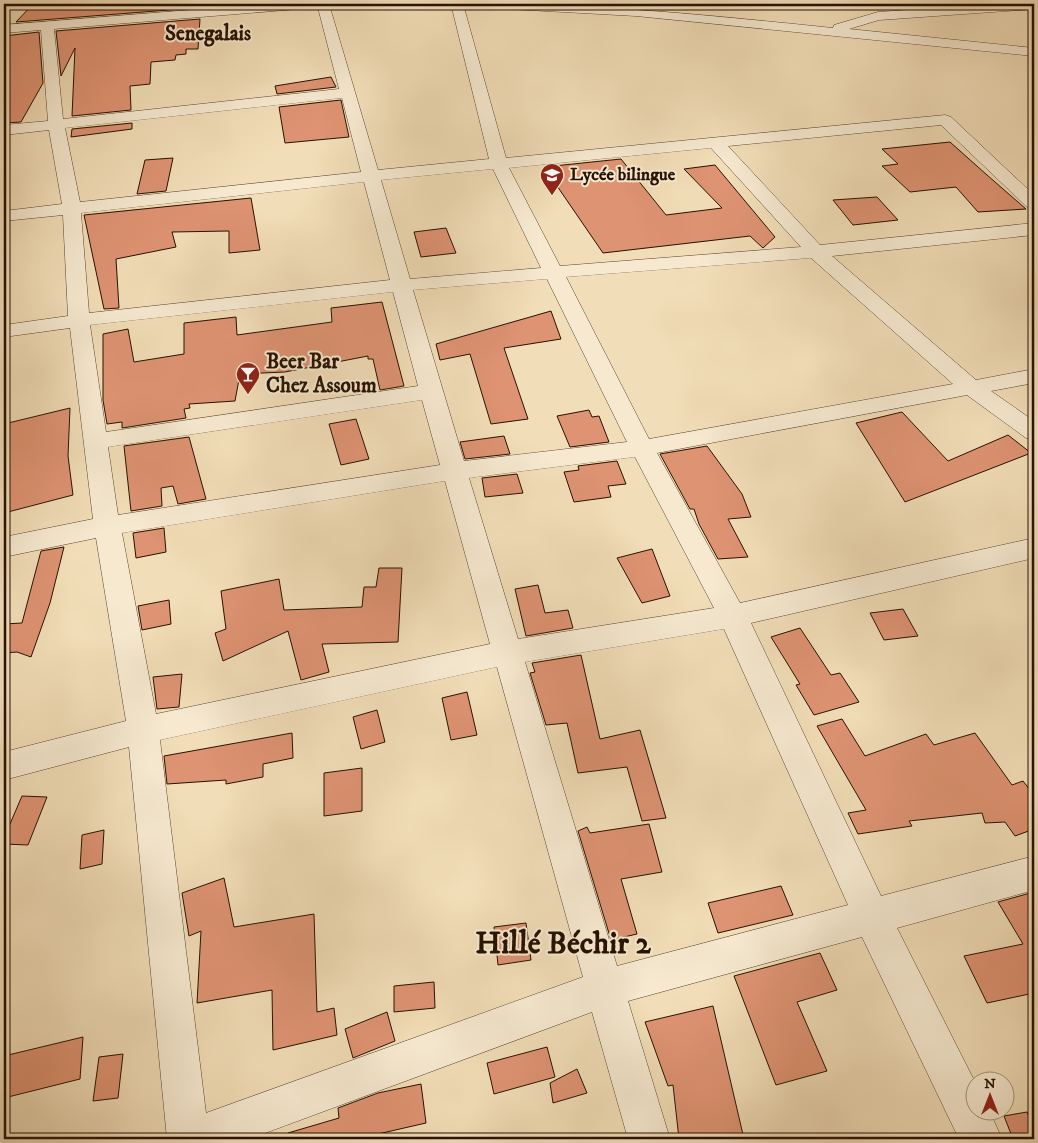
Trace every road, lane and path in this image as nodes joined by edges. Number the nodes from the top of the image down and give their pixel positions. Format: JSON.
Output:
{"nodes":[{"id":1,"x":310,"y":4,"type":"edge"},
{"id":2,"x":323,"y":4,"type":"edge"},
{"id":3,"x":457,"y":4,"type":"edge"},
{"id":4,"x":491,"y":4,"type":"edge"},
{"id":5,"x":1034,"y":5,"type":"edge"},
{"id":6,"x":640,"y":8,"type":"edge"},
{"id":7,"x":6,"y":24,"type":"edge"},
{"id":8,"x":47,"y":25,"type":"junction"},
{"id":9,"x":828,"y":32,"type":"junction"},
{"id":10,"x":1034,"y":52,"type":"edge"},
{"id":11,"x":348,"y":94,"type":"junction"},
{"id":12,"x":56,"y":124,"type":"junction"},
{"id":13,"x":4,"y":130,"type":"edge"},
{"id":14,"x":714,"y":141,"type":"junction"},
{"id":15,"x":500,"y":165,"type":"junction"},
{"id":16,"x":371,"y":176,"type":"junction"},
{"id":17,"x":1034,"y":204,"type":"edge"},
{"id":18,"x":72,"y":210,"type":"junction"},
{"id":19,"x":4,"y":216,"type":"edge"},
{"id":20,"x":1034,"y":229,"type":"edge"},
{"id":21,"x":815,"y":251,"type":"junction"},
{"id":22,"x":554,"y":272,"type":"junction"},
{"id":23,"x":402,"y":285,"type":"junction"},
{"id":24,"x":79,"y":320,"type":"junction"},
{"id":25,"x":4,"y":331,"type":"edge"},
{"id":26,"x":1034,"y":376,"type":"edge"},
{"id":27,"x":972,"y":388,"type":"junction"},
{"id":28,"x":431,"y":391,"type":"junction"},
{"id":29,"x":1034,"y":432,"type":"edge"},
{"id":30,"x":96,"y":441,"type":"junction"},
{"id":31,"x":642,"y":448,"type":"junction"},
{"id":32,"x":454,"y":471,"type":"junction"},
{"id":33,"x":107,"y":526,"type":"junction"},
{"id":34,"x":4,"y":547,"type":"edge"},
{"id":35,"x":1034,"y":548,"type":"edge"},
{"id":36,"x":734,"y":616,"type":"junction"},
{"id":37,"x":507,"y":653,"type":"junction"},
{"id":38,"x":142,"y":730,"type":"junction"},
{"id":39,"x":4,"y":766,"type":"edge"},
{"id":40,"x":1034,"y":873,"type":"edge"},
{"id":41,"x":872,"y":917,"type":"junction"},
{"id":42,"x":605,"y":988,"type":"junction"},
{"id":43,"x":188,"y":1139,"type":"edge"},
{"id":44,"x":193,"y":1139,"type":"edge"},
{"id":45,"x":649,"y":1139,"type":"edge"},
{"id":46,"x":981,"y":1139,"type":"edge"}],
"edges":[{"from":1,"to":8,"type":"street"},
{"from":2,"to":11,"type":"street"},
{"from":3,"to":15,"type":"street"},
{"from":4,"to":6,"type":"street"},
{"from":5,"to":9,"type":"street"},
{"from":6,"to":9,"type":"street"},
{"from":7,"to":8,"type":"street"},
{"from":8,"to":12,"type":"street"},
{"from":9,"to":10,"type":"street"},
{"from":11,"to":12,"type":"street"},
{"from":11,"to":16,"type":"street"},
{"from":12,"to":13,"type":"street"},
{"from":12,"to":18,"type":"street"},
{"from":14,"to":15,"type":"street"},
{"from":14,"to":17,"type":"street"},
{"from":14,"to":21,"type":"street"},
{"from":15,"to":16,"type":"street"},
{"from":15,"to":22,"type":"street"},
{"from":16,"to":18,"type":"street"},
{"from":16,"to":23,"type":"street"},
{"from":18,"to":19,"type":"street"},
{"from":18,"to":24,"type":"street"},
{"from":20,"to":21,"type":"street"},
{"from":21,"to":22,"type":"street"},
{"from":21,"to":27,"type":"street"},
{"from":22,"to":23,"type":"street"},
{"from":22,"to":31,"type":"street"},
{"from":23,"to":24,"type":"street"},
{"from":23,"to":28,"type":"street"},
{"from":24,"to":25,"type":"street"},
{"from":24,"to":30,"type":"street"},
{"from":26,"to":27,"type":"street"},
{"from":27,"to":29,"type":"street"},
{"from":27,"to":31,"type":"street"},
{"from":28,"to":30,"type":"street"},
{"from":28,"to":32,"type":"street"},
{"from":30,"to":33,"type":"street"},
{"from":31,"to":32,"type":"street"},
{"from":31,"to":36,"type":"street"},
{"from":32,"to":33,"type":"street"},
{"from":32,"to":37,"type":"street"},
{"from":33,"to":34,"type":"street"},
{"from":33,"to":38,"type":"street"},
{"from":35,"to":36,"type":"street"},
{"from":36,"to":37,"type":"street"},
{"from":36,"to":41,"type":"street"},
{"from":37,"to":38,"type":"street"},
{"from":37,"to":42,"type":"street"},
{"from":38,"to":39,"type":"street"},
{"from":38,"to":43,"type":"street"},
{"from":40,"to":41,"type":"street"},
{"from":41,"to":42,"type":"street"},
{"from":41,"to":46,"type":"street"},
{"from":42,"to":44,"type":"street"},
{"from":42,"to":45,"type":"street"}]}
